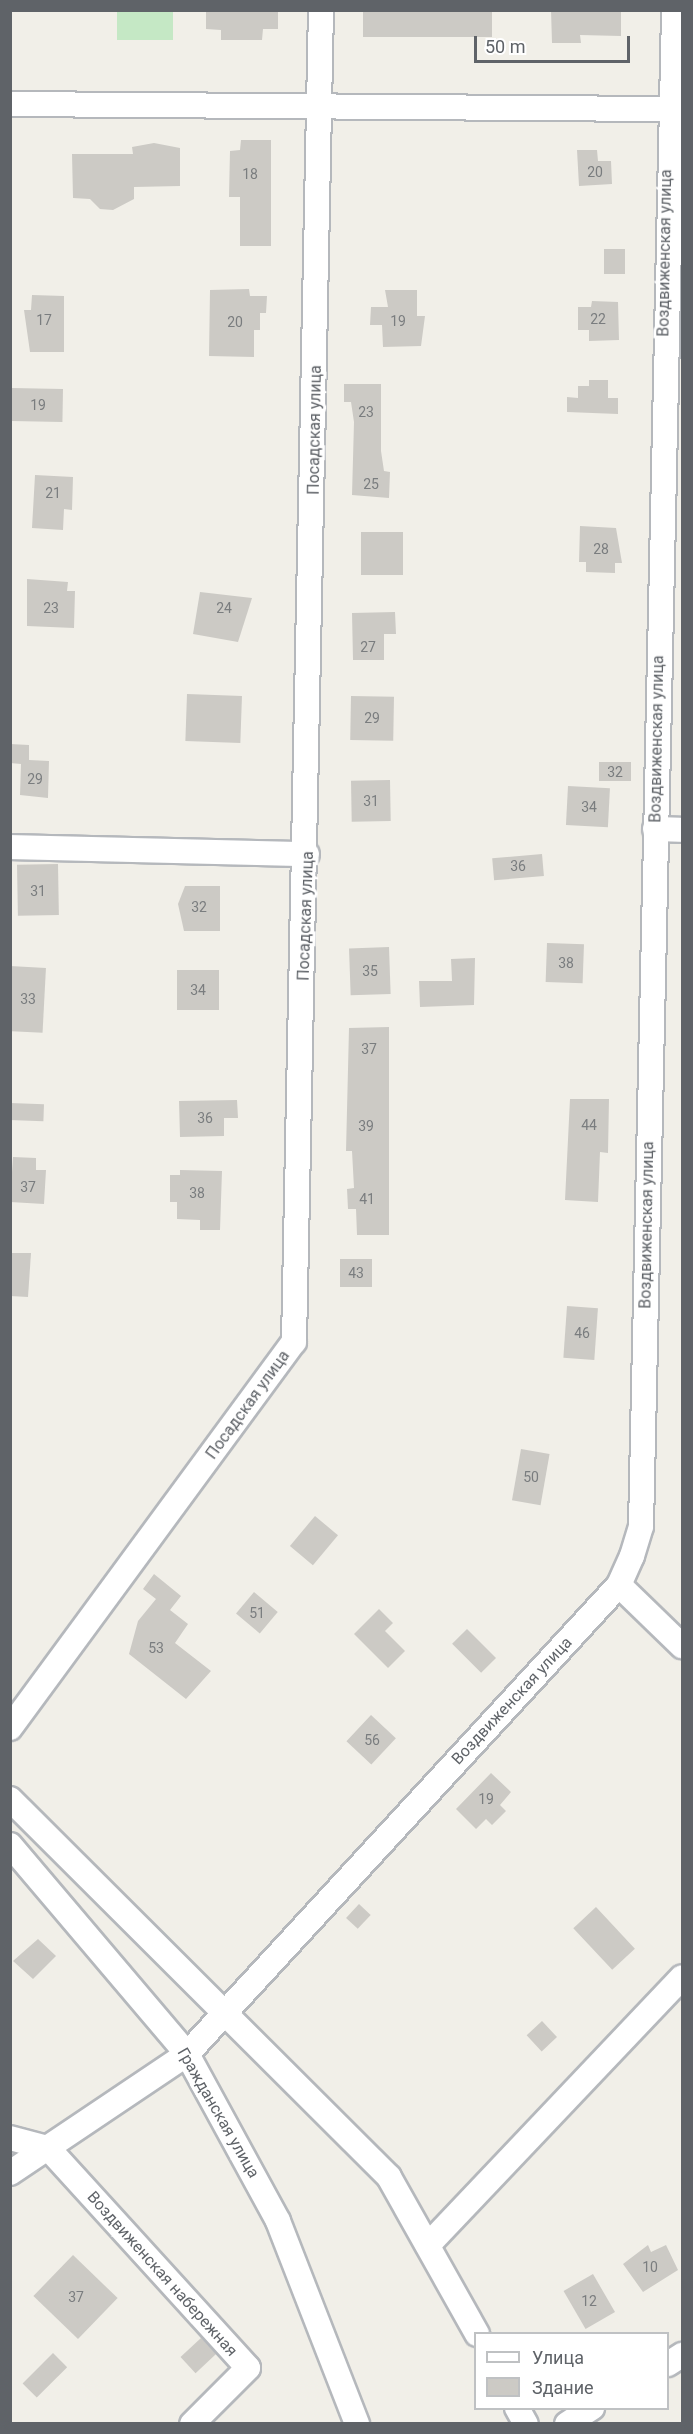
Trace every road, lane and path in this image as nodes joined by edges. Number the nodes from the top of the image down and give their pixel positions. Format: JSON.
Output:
{"nodes":[{"id":1,"x":321,"y":10,"type":"edge"},
{"id":2,"x":674,"y":10,"type":"edge"},
{"id":3,"x":10,"y":104,"type":"edge"},
{"id":4,"x":320,"y":108,"type":"junction"},
{"id":5,"x":668,"y":109,"type":"junction"},
{"id":6,"x":655,"y":829,"type":"junction"},
{"id":7,"x":682,"y":830,"type":"edge"},
{"id":8,"x":10,"y":847,"type":"edge"},
{"id":9,"x":307,"y":854,"type":"junction"},
{"id":10,"x":619,"y":1585,"type":"junction"},
{"id":11,"x":682,"y":1646,"type":"edge"},
{"id":12,"x":10,"y":1728,"type":"edge"},
{"id":13,"x":10,"y":1799,"type":"edge"},
{"id":14,"x":10,"y":1845,"type":"edge"},
{"id":15,"x":682,"y":1977,"type":"edge"},
{"id":16,"x":226,"y":2009,"type":"junction"},
{"id":17,"x":187,"y":2054,"type":"junction"},
{"id":18,"x":10,"y":2138,"type":"edge"},
{"id":19,"x":48,"y":2148,"type":"junction"},
{"id":20,"x":10,"y":2173,"type":"edge"},
{"id":21,"x":428,"y":2245,"type":"junction"},
{"id":22,"x":476,"y":2332,"type":"edge"},
{"id":23,"x":682,"y":2355,"type":"edge"},
{"id":24,"x":669,"y":2363,"type":"edge"},
{"id":25,"x":519,"y":2410,"type":"edge"},
{"id":26,"x":590,"y":2410,"type":"edge"},
{"id":27,"x":192,"y":2424,"type":"edge"},
{"id":28,"x":357,"y":2424,"type":"edge"},
{"id":29,"x":526,"y":2424,"type":"edge"},
{"id":30,"x":567,"y":2424,"type":"edge"}],
"edges":[{"from":1,"to":4,"type":"street","name":"Посадская улица"},
{"from":2,"to":5,"type":"street","name":"Воздвиженская улица"},
{"from":3,"to":4,"type":"street"},
{"from":4,"to":5,"type":"street"},
{"from":4,"to":9,"type":"street","name":"Посадская улица"},
{"from":5,"to":6,"type":"street","name":"Воздвиженская улица"},
{"from":6,"to":7,"type":"street"},
{"from":6,"to":10,"type":"street","name":"Воздвиженская улица"},
{"from":8,"to":9,"type":"street"},
{"from":9,"to":12,"type":"street","name":"Посадская улица"},
{"from":10,"to":11,"type":"street"},
{"from":10,"to":16,"type":"street","name":"Воздвиженская улица"},
{"from":13,"to":16,"type":"street"},
{"from":14,"to":17,"type":"street","name":"Гражданская улица"},
{"from":15,"to":21,"type":"street"},
{"from":16,"to":17,"type":"street","name":"Воздвиженская улица"},
{"from":16,"to":21,"type":"street"},
{"from":17,"to":19,"type":"street","name":"Воздвиженская улица"},
{"from":17,"to":28,"type":"street","name":"Гражданская улица"},
{"from":18,"to":19,"type":"street"},
{"from":19,"to":20,"type":"street","name":"Воздвиженская улица"},
{"from":19,"to":27,"type":"street","name":"Воздвиженская набережная"},
{"from":21,"to":22,"type":"street"},
{"from":23,"to":24,"type":"street"},
{"from":25,"to":29,"type":"street"},
{"from":26,"to":30,"type":"street"}]}
